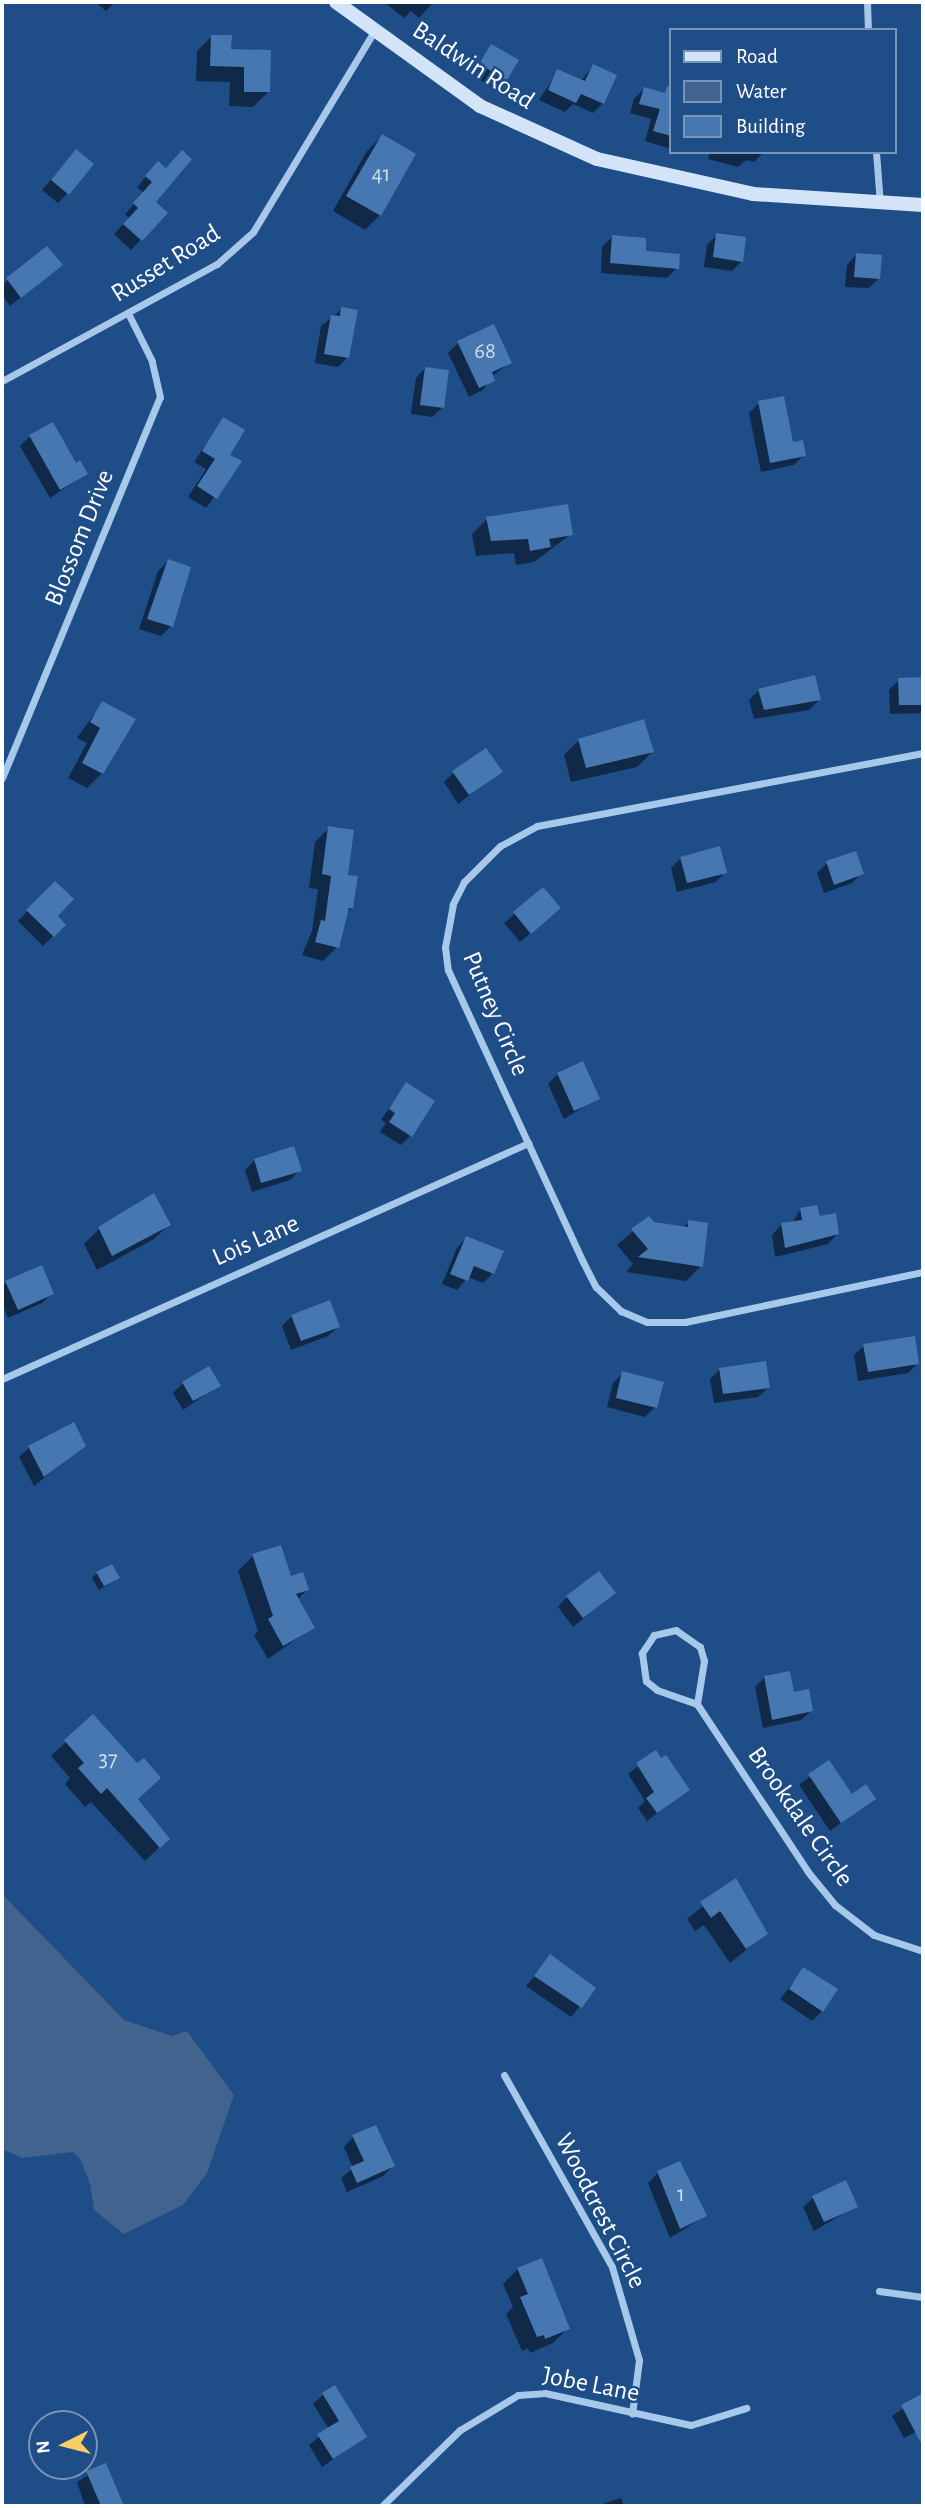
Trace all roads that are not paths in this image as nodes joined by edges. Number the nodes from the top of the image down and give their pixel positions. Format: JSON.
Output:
{"nodes":[{"id":1,"x":336,"y":2,"type":"edge"},
{"id":2,"x":867,"y":2,"type":"edge"},
{"id":3,"x":868,"y":28,"type":"edge"},
{"id":4,"x":375,"y":30,"type":"junction"},
{"id":5,"x":876,"y":154,"type":"edge"},
{"id":6,"x":880,"y":205,"type":"junction"},
{"id":7,"x":923,"y":205,"type":"edge"},
{"id":8,"x":128,"y":313,"type":"junction"},
{"id":9,"x":2,"y":381,"type":"edge"},
{"id":10,"x":923,"y":753,"type":"edge"},
{"id":11,"x":2,"y":778,"type":"edge"},
{"id":12,"x":528,"y":1143,"type":"junction"},
{"id":13,"x":923,"y":1272,"type":"edge"},
{"id":14,"x":2,"y":1379,"type":"edge"},
{"id":15,"x":697,"y":1704,"type":"junction"},
{"id":16,"x":923,"y":1951,"type":"edge"},
{"id":17,"x":504,"y":2075,"type":"dead end"},
{"id":18,"x":879,"y":2291,"type":"dead end"},
{"id":19,"x":923,"y":2297,"type":"edge"},
{"id":20,"x":746,"y":2408,"type":"dead end"},
{"id":21,"x":632,"y":2414,"type":"junction"},
{"id":22,"x":382,"y":2506,"type":"edge"}],
"edges":[{"from":1,"to":4,"type":"street","name":"Baldwin Road"},
{"from":2,"to":3,"type":"street"},
{"from":4,"to":6,"type":"street","name":"Baldwin Road"},
{"from":4,"to":8,"type":"street","name":"Russet Road"},
{"from":5,"to":6,"type":"street"},
{"from":6,"to":7,"type":"street","name":"Baldwin Road"},
{"from":8,"to":9,"type":"street","name":"Russet Road"},
{"from":8,"to":11,"type":"street","name":"Blossom Drive"},
{"from":10,"to":12,"type":"street","name":"Putney Circle"},
{"from":12,"to":13,"type":"street","name":"Putney Circle"},
{"from":12,"to":14,"type":"street","name":"Lois Lane"},
{"from":15,"to":15,"type":"street"},
{"from":15,"to":16,"type":"street","name":"Brookdale Circle"},
{"from":17,"to":21,"type":"street","name":"Woodcrest Circle"},
{"from":18,"to":19,"type":"street"},
{"from":20,"to":21,"type":"street","name":"Jobe Lane"},
{"from":21,"to":22,"type":"street","name":"Jobe Lane"}]}
